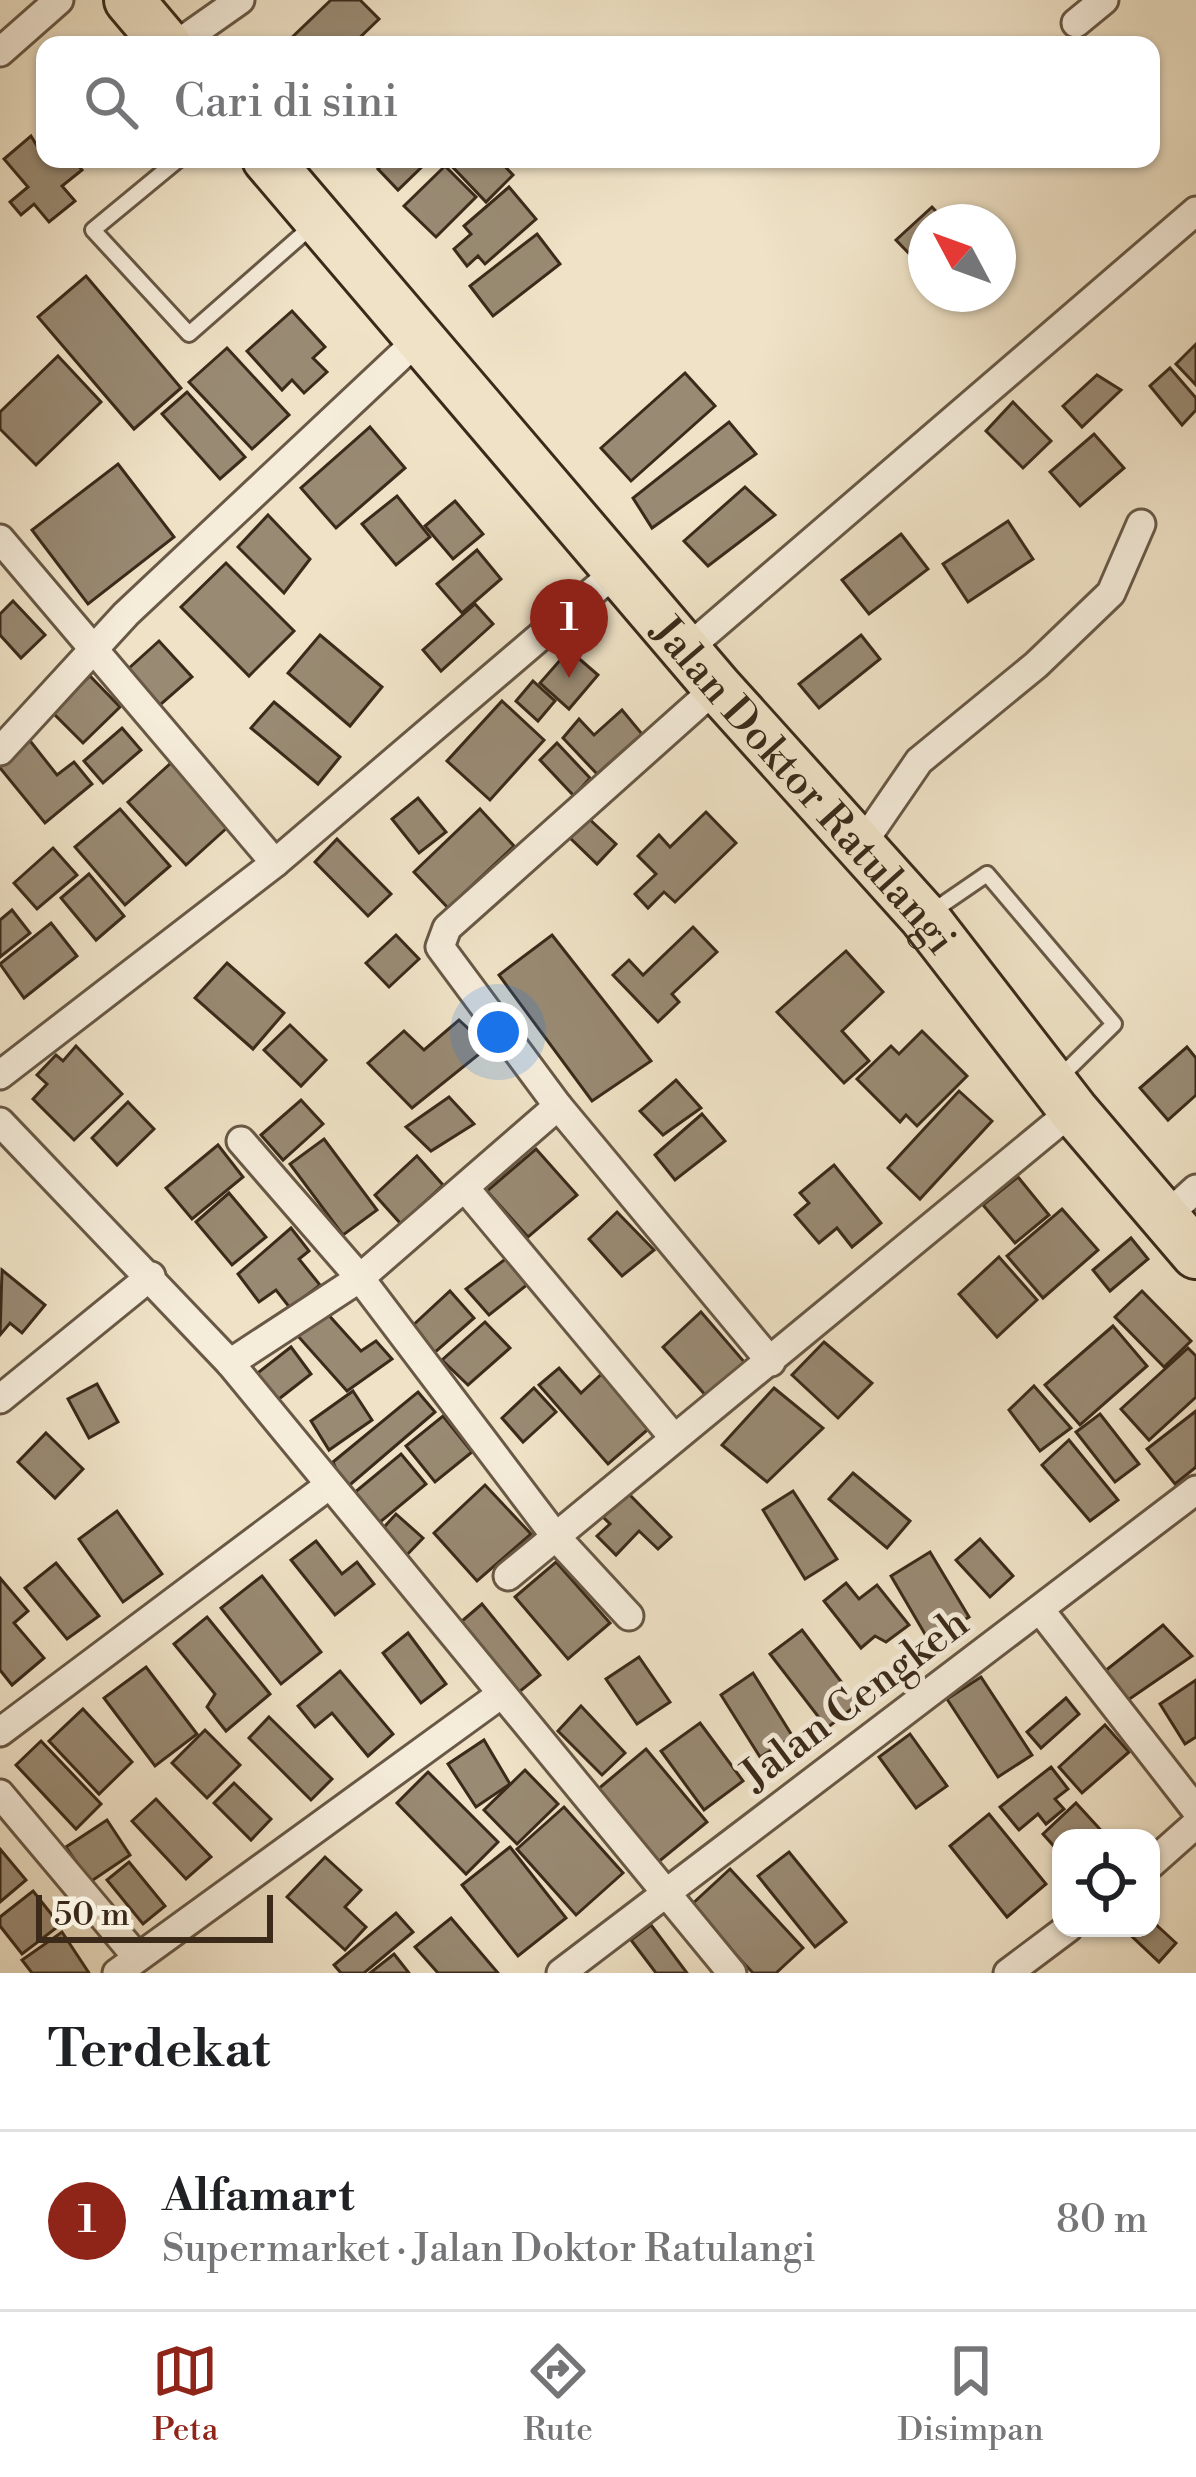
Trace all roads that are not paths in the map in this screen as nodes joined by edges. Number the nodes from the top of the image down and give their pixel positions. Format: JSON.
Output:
{"nodes":[{"id":1,"x":59,"y":0,"type":"edge"},
{"id":2,"x":129,"y":0,"type":"edge"},
{"id":3,"x":240,"y":0,"type":"edge"},
{"id":4,"x":1104,"y":0,"type":"edge"},
{"id":5,"x":1076,"y":23,"type":"dead end"},
{"id":6,"x":163,"y":36,"type":"edge"},
{"id":7,"x":185,"y":36,"type":"edge"},
{"id":8,"x":0,"y":52,"type":"edge"},
{"id":9,"x":168,"y":168,"type":"edge"},
{"id":10,"x":275,"y":168,"type":"edge"},
{"id":11,"x":1196,"y":211,"type":"edge"},
{"id":12,"x":321,"y":219,"type":"junction"},
{"id":13,"x":422,"y":336,"type":"junction"},
{"id":14,"x":1141,"y":524,"type":"dead end"},
{"id":15,"x":0,"y":539,"type":"edge"},
{"id":16,"x":618,"y":570,"type":"junction"},
{"id":17,"x":686,"y":650,"type":"junction"},
{"id":18,"x":95,"y":653,"type":"junction"},
{"id":19,"x":717,"y":687,"type":"junction"},
{"id":20,"x":0,"y":752,"type":"edge"},
{"id":21,"x":860,"y":848,"type":"junction"},
{"id":22,"x":274,"y":863,"type":"junction"},
{"id":23,"x":924,"y":917,"type":"junction"},
{"id":24,"x":0,"y":1075,"type":"edge"},
{"id":25,"x":1063,"y":1097,"type":"junction"},
{"id":26,"x":558,"y":1106,"type":"junction"},
{"id":27,"x":0,"y":1122,"type":"edge"},
{"id":28,"x":241,"y":1141,"type":"dead end"},
{"id":29,"x":465,"y":1188,"type":"junction"},
{"id":30,"x":1180,"y":1204,"type":"edge"},
{"id":31,"x":1196,"y":1254,"type":"edge"},
{"id":32,"x":151,"y":1276,"type":"junction"},
{"id":33,"x":360,"y":1279,"type":"junction"},
{"id":34,"x":771,"y":1362,"type":"junction"},
{"id":35,"x":230,"y":1364,"type":"junction"},
{"id":36,"x":0,"y":1399,"type":"edge"},
{"id":37,"x":674,"y":1438,"type":"junction"},
{"id":38,"x":328,"y":1486,"type":"junction"},
{"id":39,"x":1196,"y":1490,"type":"edge"},
{"id":40,"x":556,"y":1537,"type":"junction"},
{"id":41,"x":508,"y":1576,"type":"dead end"},
{"id":42,"x":1041,"y":1611,"type":"junction"},
{"id":43,"x":629,"y":1616,"type":"dead end"},
{"id":44,"x":500,"y":1695,"type":"junction"},
{"id":45,"x":0,"y":1732,"type":"edge"},
{"id":46,"x":0,"y":1794,"type":"edge"},
{"id":47,"x":1196,"y":1810,"type":"edge"},
{"id":48,"x":1196,"y":1824,"type":"edge"},
{"id":49,"x":1160,"y":1856,"type":"edge"},
{"id":50,"x":663,"y":1895,"type":"junction"},
{"id":51,"x":1056,"y":1937,"type":"edge"},
{"id":52,"x":139,"y":1964,"type":"edge"},
{"id":53,"x":561,"y":1973,"type":"edge"},
{"id":54,"x":732,"y":1973,"type":"edge"},
{"id":55,"x":1009,"y":1973,"type":"edge"}],
"edges":[{"from":1,"to":8,"type":"street"},
{"from":2,"to":6,"type":"highway"},
{"from":3,"to":7,"type":"street"},
{"from":4,"to":5,"type":"street"},
{"from":9,"to":12,"type":"lane"},
{"from":10,"to":12,"type":"highway","name":"Jalan Doktor Ratulangi"},
{"from":11,"to":17,"type":"street"},
{"from":12,"to":13,"type":"highway","name":"Jalan Doktor Ratulangi"},
{"from":13,"to":16,"type":"highway","name":"Jalan Doktor Ratulangi"},
{"from":13,"to":18,"type":"street"},
{"from":14,"to":21,"type":"street"},
{"from":15,"to":18,"type":"street"},
{"from":16,"to":17,"type":"highway","name":"Jalan Doktor Ratulangi"},
{"from":16,"to":22,"type":"street"},
{"from":17,"to":19,"type":"highway","name":"Jalan Doktor Ratulangi"},
{"from":18,"to":20,"type":"street"},
{"from":18,"to":22,"type":"street"},
{"from":19,"to":21,"type":"highway","name":"Jalan Doktor Ratulangi"},
{"from":19,"to":26,"type":"street"},
{"from":21,"to":23,"type":"highway","name":"Jalan Doktor Ratulangi"},
{"from":22,"to":24,"type":"street"},
{"from":23,"to":25,"type":"highway","name":"Jalan Doktor Ratulangi"},
{"from":23,"to":25,"type":"lane"},
{"from":25,"to":30,"type":"highway","name":"Jalan Doktor Ratulangi"},
{"from":25,"to":34,"type":"street"},
{"from":26,"to":29,"type":"street"},
{"from":26,"to":34,"type":"street"},
{"from":27,"to":32,"type":"street"},
{"from":28,"to":33,"type":"street"},
{"from":29,"to":33,"type":"street"},
{"from":29,"to":37,"type":"street"},
{"from":30,"to":31,"type":"highway","name":"Jalan Doktor Ratulangi"},
{"from":32,"to":35,"type":"street"},
{"from":32,"to":36,"type":"street"},
{"from":33,"to":35,"type":"street"},
{"from":33,"to":40,"type":"street"},
{"from":34,"to":37,"type":"street"},
{"from":35,"to":38,"type":"street"},
{"from":37,"to":40,"type":"street"},
{"from":38,"to":44,"type":"street"},
{"from":38,"to":45,"type":"street"},
{"from":39,"to":42,"type":"street","name":"Jalan Cengkeh"},
{"from":40,"to":41,"type":"street"},
{"from":40,"to":43,"type":"street"},
{"from":42,"to":47,"type":"street"},
{"from":42,"to":50,"type":"street","name":"Jalan Cengkeh"},
{"from":44,"to":50,"type":"street"},
{"from":44,"to":52,"type":"street"},
{"from":46,"to":52,"type":"street"},
{"from":48,"to":49,"type":"street"},
{"from":50,"to":53,"type":"street","name":"Jalan Cengkeh"},
{"from":50,"to":54,"type":"street"},
{"from":51,"to":55,"type":"street"}]}
